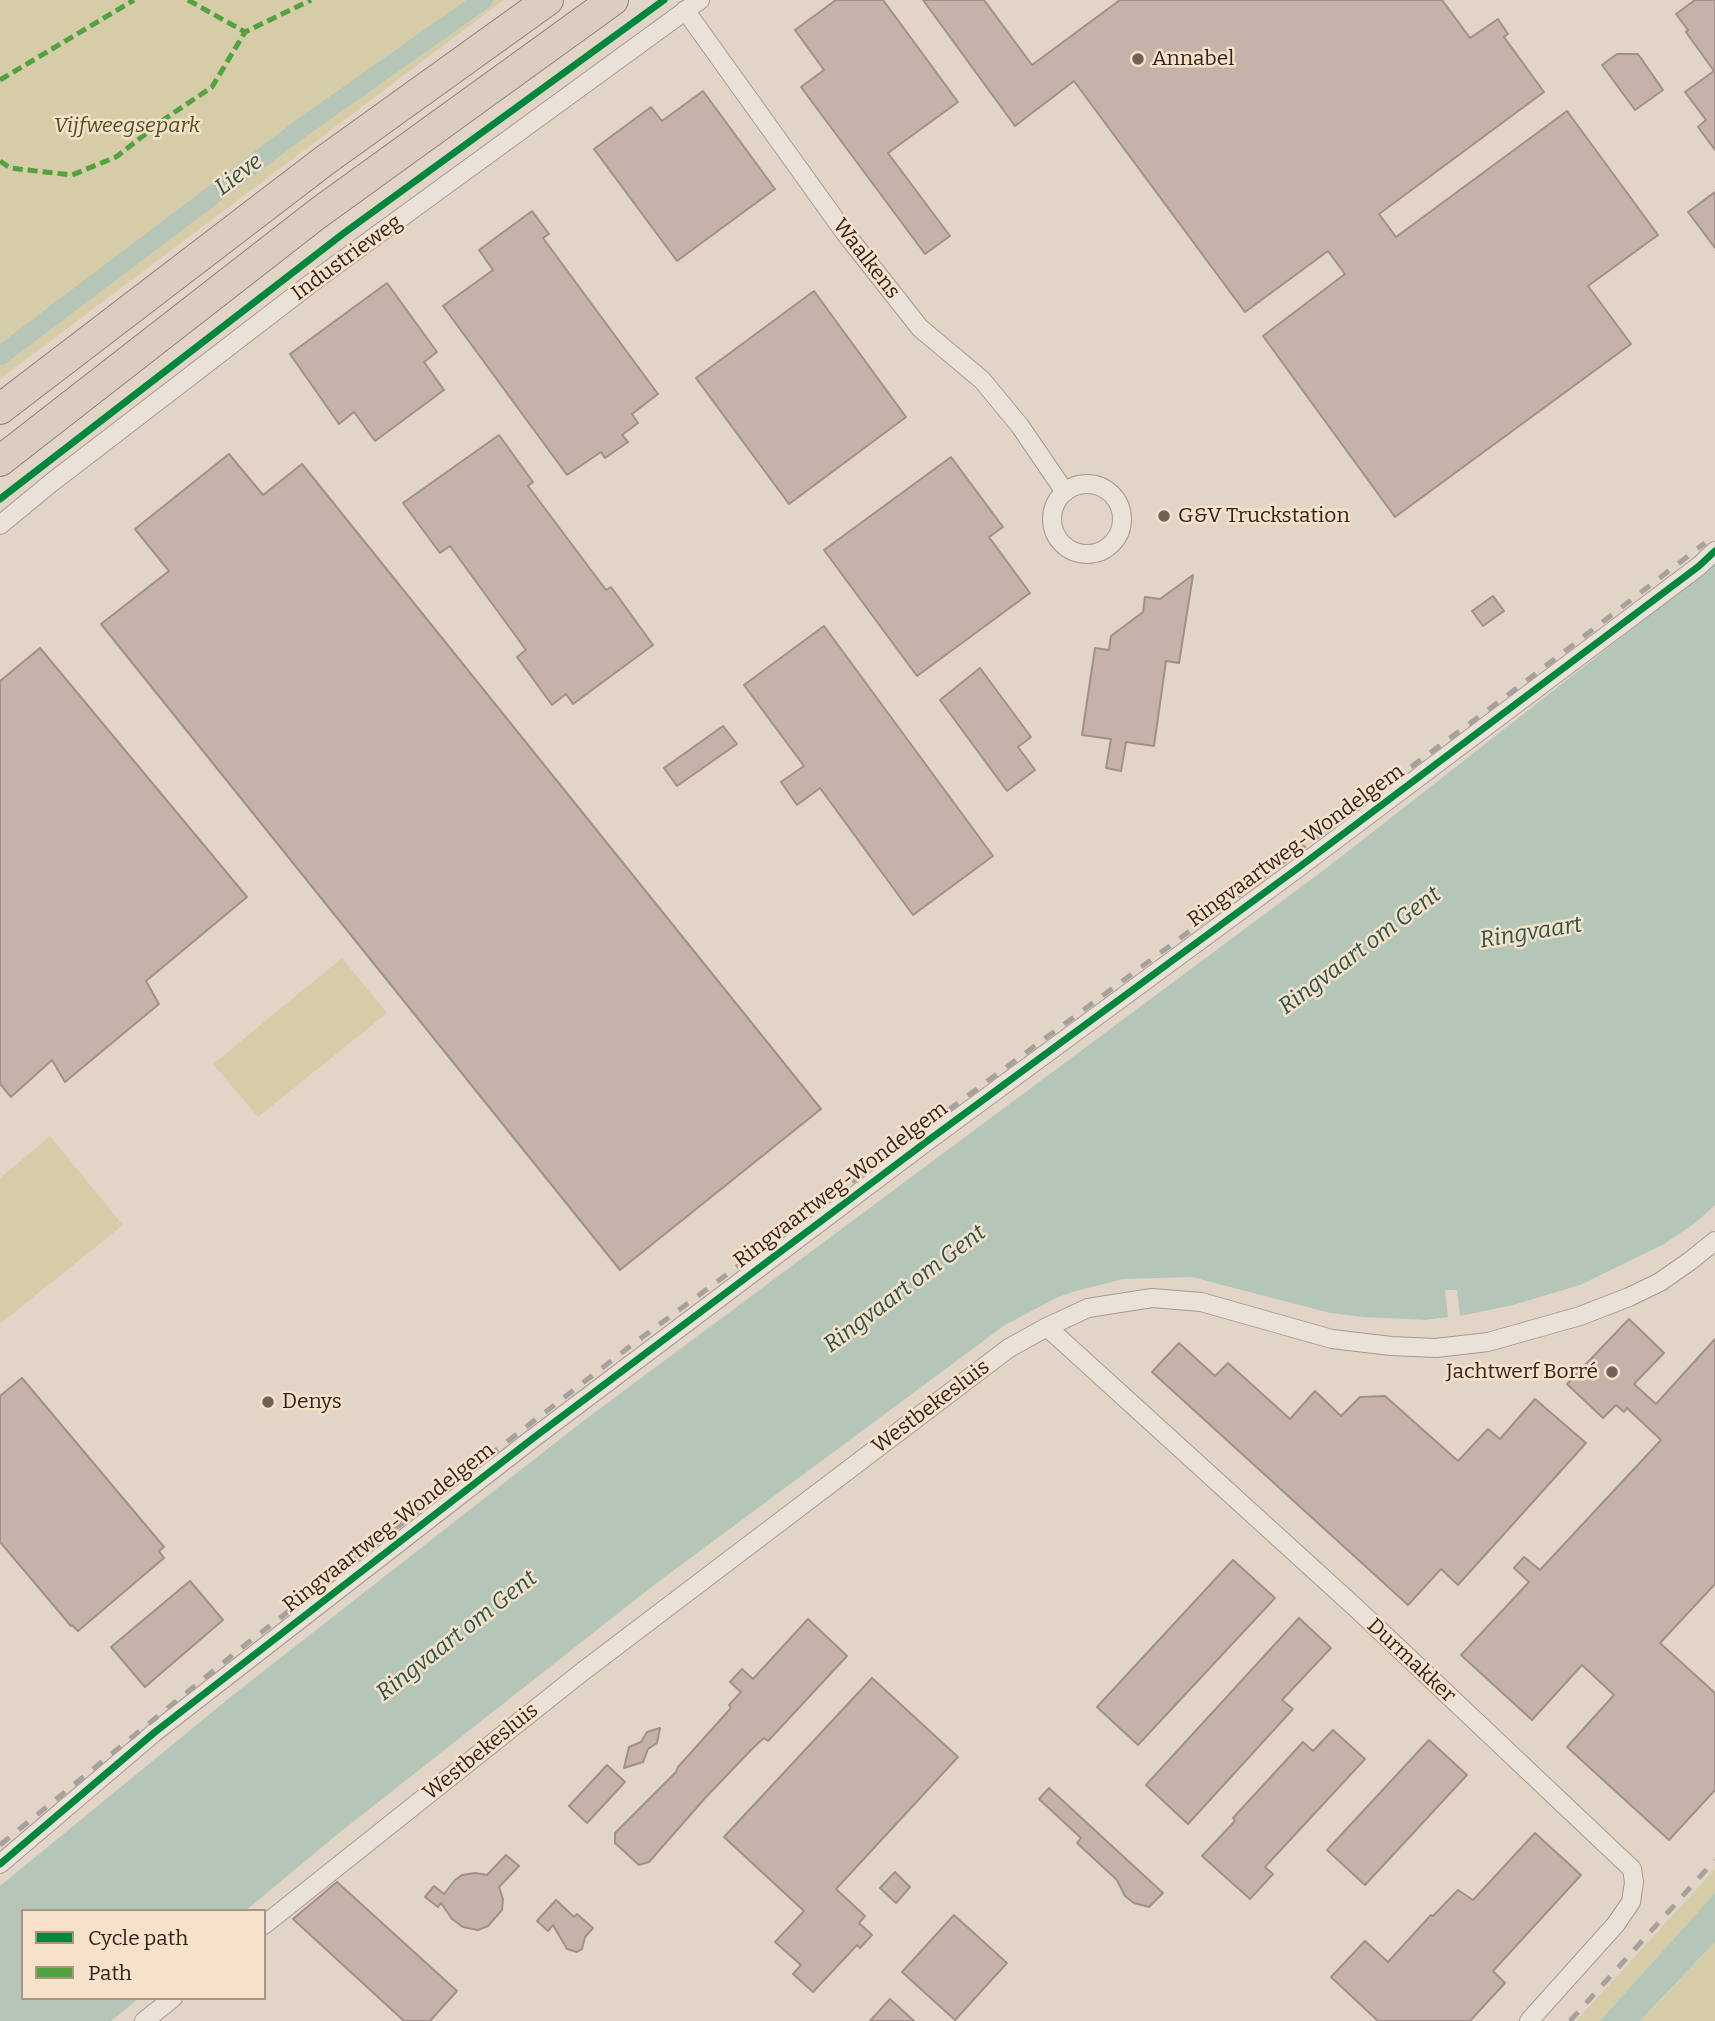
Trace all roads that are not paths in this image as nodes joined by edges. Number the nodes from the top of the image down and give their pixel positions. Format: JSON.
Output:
{"nodes":[{"id":1,"x":548,"y":0,"type":"edge"},
{"id":2,"x":612,"y":0,"type":"edge"},
{"id":3,"x":693,"y":5,"type":"edge"},
{"id":4,"x":0,"y":409,"type":"edge"},
{"id":5,"x":0,"y":461,"type":"edge"},
{"id":6,"x":1065,"y":492,"type":"junction"},
{"id":7,"x":0,"y":525,"type":"edge"},
{"id":8,"x":1715,"y":551,"type":"edge"},
{"id":9,"x":1715,"y":1241,"type":"edge"},
{"id":10,"x":1047,"y":1327,"type":"junction"},
{"id":11,"x":0,"y":1864,"type":"edge"},
{"id":12,"x":266,"y":1923,"type":"edge"},
{"id":13,"x":170,"y":2000,"type":"edge"},
{"id":14,"x":144,"y":2021,"type":"edge"},
{"id":15,"x":1529,"y":2021,"type":"edge"}],
"edges":[{"from":1,"to":4,"type":"highway"},
{"from":2,"to":5,"type":"highway"},
{"from":3,"to":6,"type":"street","name":"Waalkens"},
{"from":3,"to":7,"type":"street","name":"Industrieweg"},
{"from":6,"to":6,"type":"street"},
{"from":8,"to":11,"type":"street","name":"Ringvaartweg-Wondelgem"},
{"from":9,"to":10,"type":"street","name":"Westbekesluis"},
{"from":10,"to":12,"type":"street","name":"Westbekesluis"},
{"from":10,"to":15,"type":"street","name":"Durmakker"},
{"from":13,"to":14,"type":"street"}]}
